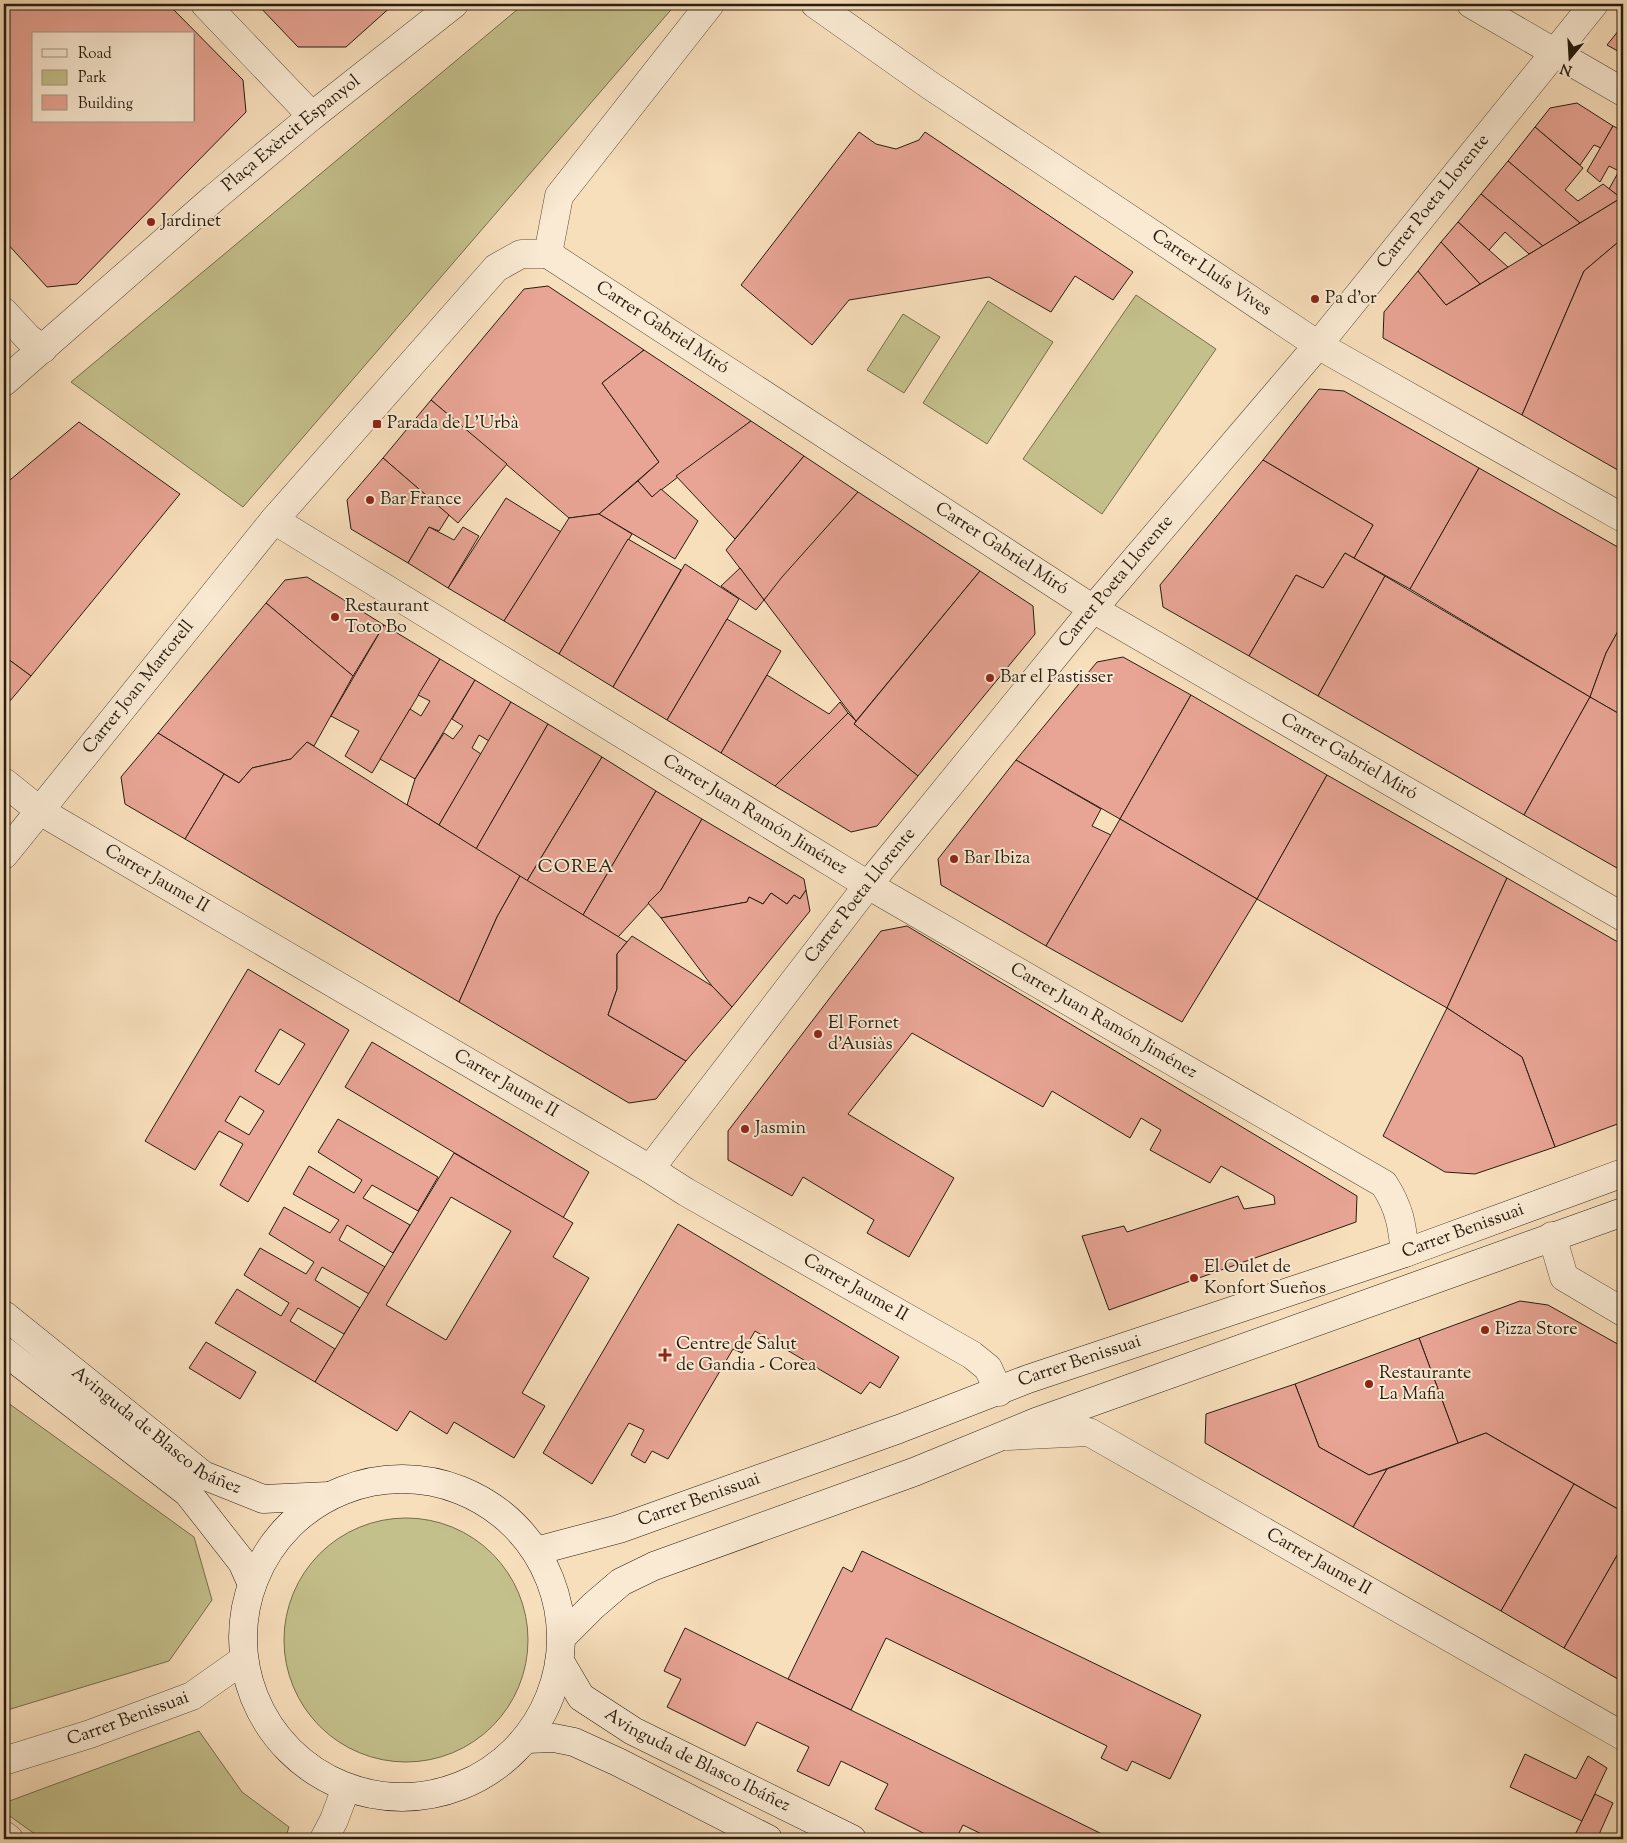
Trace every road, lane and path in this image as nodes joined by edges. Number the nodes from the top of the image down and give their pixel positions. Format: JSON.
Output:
{"nodes":[{"id":1,"x":206,"y":4,"type":"edge"},
{"id":2,"x":454,"y":4,"type":"edge"},
{"id":3,"x":710,"y":4,"type":"edge"},
{"id":4,"x":815,"y":4,"type":"edge"},
{"id":5,"x":1471,"y":4,"type":"edge"},
{"id":6,"x":1594,"y":4,"type":"edge"},
{"id":7,"x":1555,"y":52,"type":"junction"},
{"id":8,"x":1623,"y":92,"type":"edge"},
{"id":9,"x":312,"y":116,"type":"junction"},
{"id":10,"x":548,"y":254,"type":"junction"},
{"id":11,"x":4,"y":312,"type":"edge"},
{"id":12,"x":1318,"y":345,"type":"junction"},
{"id":13,"x":43,"y":349,"type":"junction"},
{"id":14,"x":4,"y":382,"type":"edge"},
{"id":15,"x":1623,"y":518,"type":"edge"},
{"id":16,"x":274,"y":520,"type":"junction"},
{"id":17,"x":1093,"y":609,"type":"junction"},
{"id":18,"x":4,"y":782,"type":"edge"},
{"id":19,"x":40,"y":811,"type":"junction"},
{"id":20,"x":4,"y":855,"type":"edge"},
{"id":21,"x":868,"y":884,"type":"junction"},
{"id":22,"x":1623,"y":917,"type":"edge"},
{"id":23,"x":650,"y":1169,"type":"junction"},
{"id":24,"x":1623,"y":1173,"type":"edge"},
{"id":25,"x":1623,"y":1212,"type":"edge"},
{"id":26,"x":1552,"y":1236,"type":"junction"},
{"id":27,"x":1405,"y":1253,"type":"junction"},
{"id":28,"x":1623,"y":1312,"type":"edge"},
{"id":29,"x":4,"y":1315,"type":"edge"},
{"id":30,"x":4,"y":1351,"type":"edge"},
{"id":31,"x":999,"y":1392,"type":"junction"},
{"id":32,"x":1001,"y":1436,"type":"junction"},
{"id":33,"x":329,"y":1496,"type":"junction"},
{"id":34,"x":536,"y":1551,"type":"junction"},
{"id":35,"x":252,"y":1582,"type":"junction"},
{"id":36,"x":562,"y":1637,"type":"junction"},
{"id":37,"x":243,"y":1660,"type":"junction"},
{"id":38,"x":561,"y":1663,"type":"junction"},
{"id":39,"x":1623,"y":1736,"type":"edge"},
{"id":40,"x":527,"y":1739,"type":"junction"},
{"id":41,"x":4,"y":1761,"type":"edge"},
{"id":42,"x":346,"y":1788,"type":"junction"},
{"id":43,"x":4,"y":1835,"type":"edge"},
{"id":44,"x":8,"y":1839,"type":"edge"},
{"id":45,"x":324,"y":1839,"type":"edge"},
{"id":46,"x":768,"y":1839,"type":"edge"},
{"id":47,"x":852,"y":1839,"type":"edge"}],
"edges":[{"from":1,"to":9,"type":"street"},
{"from":2,"to":9,"type":"street","name":"Plaça Exèrcit Espanyol"},
{"from":3,"to":10,"type":"street"},
{"from":4,"to":12,"type":"street","name":"Carrer Lluís Vives"},
{"from":5,"to":7,"type":"street"},
{"from":6,"to":7,"type":"street","name":"Carrer Poeta Llorente"},
{"from":7,"to":8,"type":"street"},
{"from":7,"to":12,"type":"street","name":"Carrer Poeta Llorente"},
{"from":9,"to":13,"type":"street","name":"Plaça Exèrcit Espanyol"},
{"from":10,"to":16,"type":"street"},
{"from":10,"to":17,"type":"street","name":"Carrer Gabriel Miró"},
{"from":11,"to":13,"type":"street"},
{"from":12,"to":15,"type":"street","name":"Carrer Lluís Vives"},
{"from":12,"to":17,"type":"street","name":"Carrer Poeta Llorente"},
{"from":13,"to":14,"type":"street","name":"Plaça Exèrcit Espanyol"},
{"from":16,"to":19,"type":"street","name":"Carrer Joan Martorell"},
{"from":16,"to":21,"type":"street","name":"Carrer Juan Ramón Jiménez"},
{"from":17,"to":21,"type":"street","name":"Carrer Poeta Llorente"},
{"from":17,"to":22,"type":"street","name":"Carrer Gabriel Miró"},
{"from":18,"to":19,"type":"street","name":"Carrer Jaume II"},
{"from":19,"to":20,"type":"street","name":"Carrer Joan Martorell"},
{"from":19,"to":23,"type":"street","name":"Carrer Jaume II"},
{"from":21,"to":23,"type":"street","name":"Carrer Poeta Llorente"},
{"from":21,"to":27,"type":"street","name":"Carrer Juan Ramón Jiménez"},
{"from":23,"to":31,"type":"street","name":"Carrer Jaume II"},
{"from":24,"to":27,"type":"street","name":"Carrer Benissuai"},
{"from":25,"to":26,"type":"street","name":"Carrer Benissuai"},
{"from":26,"to":28,"type":"street"},
{"from":26,"to":32,"type":"street","name":"Carrer Benissuai"},
{"from":27,"to":31,"type":"street","name":"Carrer Benissuai"},
{"from":29,"to":33,"type":"street","name":"Avinguda de Blasco Ibáñez"},
{"from":30,"to":35,"type":"street","name":"Avinguda de Blasco Ibáñez"},
{"from":31,"to":34,"type":"street","name":"Carrer Benissuai"},
{"from":32,"to":36,"type":"street","name":"Carrer Benissuai"},
{"from":32,"to":39,"type":"street","name":"Carrer Jaume II"},
{"from":33,"to":34,"type":"street"},
{"from":33,"to":35,"type":"street"},
{"from":34,"to":36,"type":"street"},
{"from":35,"to":37,"type":"street"},
{"from":36,"to":38,"type":"street"},
{"from":37,"to":41,"type":"street","name":"Carrer Benissuai"},
{"from":37,"to":42,"type":"street"},
{"from":38,"to":40,"type":"street"},
{"from":38,"to":47,"type":"street","name":"Avinguda de Blasco Ibáñez"},
{"from":40,"to":42,"type":"street"},
{"from":40,"to":46,"type":"street","name":"Avinguda de Blasco Ibáñez"},
{"from":42,"to":45,"type":"street"},
{"from":43,"to":44,"type":"street"}]}
